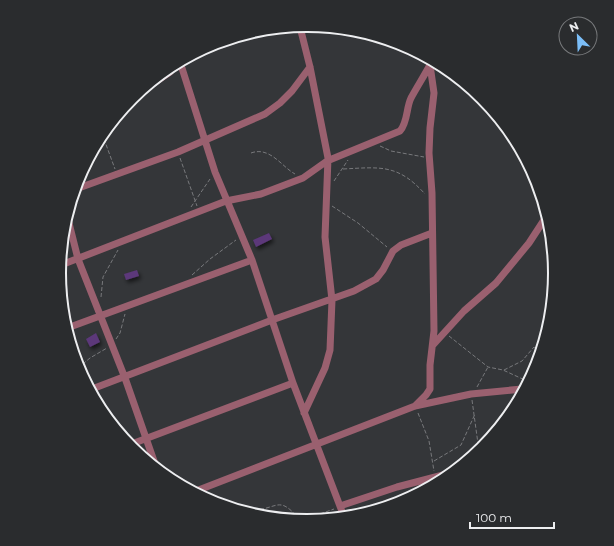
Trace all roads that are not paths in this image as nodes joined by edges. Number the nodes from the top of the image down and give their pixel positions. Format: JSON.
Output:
{"nodes":[{"id":1,"x":302,"y":32,"type":"edge"},
{"id":2,"x":429,"y":65,"type":"edge"},
{"id":3,"x":310,"y":66,"type":"junction"},
{"id":4,"x":430,"y":66,"type":"edge"},
{"id":5,"x":182,"y":67,"type":"edge"},
{"id":6,"x":205,"y":139,"type":"junction"},
{"id":7,"x":327,"y":161,"type":"junction"},
{"id":8,"x":82,"y":188,"type":"edge"},
{"id":9,"x":226,"y":201,"type":"junction"},
{"id":10,"x":542,"y":223,"type":"edge"},
{"id":11,"x":70,"y":229,"type":"edge"},
{"id":12,"x":432,"y":233,"type":"junction"},
{"id":13,"x":78,"y":259,"type":"junction"},
{"id":14,"x":252,"y":260,"type":"junction"},
{"id":15,"x":67,"y":263,"type":"edge"},
{"id":16,"x":332,"y":300,"type":"junction"},
{"id":17,"x":100,"y":316,"type":"junction"},
{"id":18,"x":272,"y":320,"type":"junction"},
{"id":19,"x":72,"y":326,"type":"edge"},
{"id":20,"x":432,"y":346,"type":"junction"},
{"id":21,"x":125,"y":378,"type":"junction"},
{"id":22,"x":293,"y":384,"type":"junction"},
{"id":23,"x":95,"y":388,"type":"edge"},
{"id":24,"x":518,"y":389,"type":"edge"},
{"id":25,"x":415,"y":406,"type":"junction"},
{"id":26,"x":304,"y":413,"type":"junction"},
{"id":27,"x":146,"y":439,"type":"junction"},
{"id":28,"x":136,"y":442,"type":"edge"},
{"id":29,"x":316,"y":445,"type":"junction"},
{"id":30,"x":152,"y":457,"type":"edge"},
{"id":31,"x":430,"y":480,"type":"edge"},
{"id":32,"x":200,"y":489,"type":"edge"},
{"id":33,"x":340,"y":506,"type":"junction"},
{"id":34,"x":342,"y":511,"type":"edge"}],
"edges":[{"from":1,"to":3,"type":"street"},
{"from":2,"to":7,"type":"street"},
{"from":3,"to":6,"type":"street"},
{"from":3,"to":7,"type":"street"},
{"from":4,"to":12,"type":"street"},
{"from":5,"to":6,"type":"street"},
{"from":6,"to":8,"type":"street"},
{"from":6,"to":9,"type":"street"},
{"from":7,"to":9,"type":"street"},
{"from":7,"to":16,"type":"street"},
{"from":9,"to":13,"type":"street"},
{"from":9,"to":14,"type":"street"},
{"from":10,"to":20,"type":"street"},
{"from":11,"to":13,"type":"street"},
{"from":12,"to":16,"type":"street"},
{"from":12,"to":20,"type":"street"},
{"from":13,"to":15,"type":"street"},
{"from":13,"to":17,"type":"street"},
{"from":14,"to":17,"type":"street"},
{"from":14,"to":18,"type":"street"},
{"from":16,"to":18,"type":"street"},
{"from":16,"to":26,"type":"street"},
{"from":17,"to":19,"type":"street"},
{"from":17,"to":21,"type":"street"},
{"from":18,"to":21,"type":"street"},
{"from":18,"to":22,"type":"street"},
{"from":20,"to":25,"type":"street"},
{"from":21,"to":23,"type":"street"},
{"from":21,"to":27,"type":"street"},
{"from":22,"to":26,"type":"street"},
{"from":22,"to":27,"type":"street"},
{"from":24,"to":25,"type":"street"},
{"from":25,"to":29,"type":"street"},
{"from":26,"to":29,"type":"street"},
{"from":27,"to":28,"type":"street"},
{"from":27,"to":30,"type":"street"},
{"from":29,"to":32,"type":"street"},
{"from":29,"to":33,"type":"street"},
{"from":31,"to":33,"type":"street"},
{"from":33,"to":34,"type":"street"}]}
